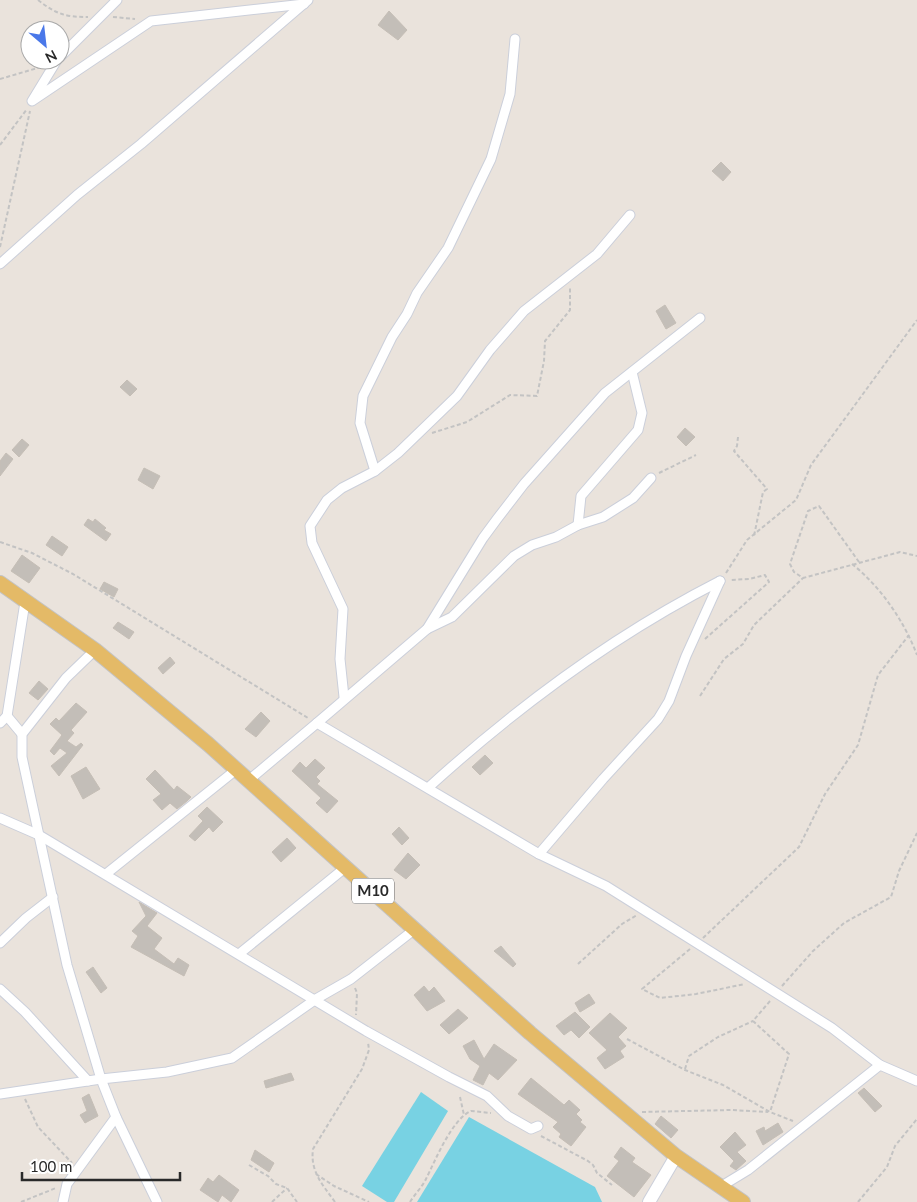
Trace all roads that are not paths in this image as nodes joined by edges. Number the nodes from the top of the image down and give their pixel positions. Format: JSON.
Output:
{"nodes":[{"id":1,"x":117,"y":0,"type":"edge"},
{"id":2,"x":306,"y":2,"type":"edge"},
{"id":3,"x":515,"y":39,"type":"dead end"},
{"id":4,"x":70,"y":47,"type":"edge"},
{"id":5,"x":51,"y":70,"type":"edge"},
{"id":6,"x":630,"y":215,"type":"dead end"},
{"id":7,"x":0,"y":264,"type":"edge"},
{"id":8,"x":700,"y":318,"type":"dead end"},
{"id":9,"x":632,"y":372,"type":"junction"},
{"id":10,"x":375,"y":470,"type":"junction"},
{"id":11,"x":651,"y":478,"type":"road end"},
{"id":12,"x":578,"y":524,"type":"junction"},
{"id":13,"x":1,"y":587,"type":"edge"},
{"id":14,"x":25,"y":602,"type":"junction"},
{"id":15,"x":427,"y":629,"type":"junction"},
{"id":16,"x":94,"y":650,"type":"junction"},
{"id":17,"x":344,"y":697,"type":"junction"},
{"id":18,"x":7,"y":716,"type":"junction"},
{"id":19,"x":0,"y":723,"type":"edge"},
{"id":20,"x":317,"y":723,"type":"junction"},
{"id":21,"x":22,"y":734,"type":"junction"},
{"id":22,"x":237,"y":769,"type":"junction"},
{"id":23,"x":249,"y":780,"type":"junction"},
{"id":24,"x":429,"y":787,"type":"junction"},
{"id":25,"x":0,"y":818,"type":"edge"},
{"id":26,"x":39,"y":835,"type":"junction"},
{"id":27,"x":540,"y":854,"type":"junction"},
{"id":28,"x":346,"y":867,"type":"junction"},
{"id":29,"x":106,"y":874,"type":"junction"},
{"id":30,"x":53,"y":897,"type":"junction"},
{"id":31,"x":415,"y":929,"type":"junction"},
{"id":32,"x":0,"y":943,"type":"edge"},
{"id":33,"x":239,"y":954,"type":"junction"},
{"id":34,"x":0,"y":989,"type":"edge"},
{"id":35,"x":316,"y":1000,"type":"junction"},
{"id":36,"x":880,"y":1065,"type":"junction"},
{"id":37,"x":101,"y":1079,"type":"junction"},
{"id":38,"x":88,"y":1081,"type":"junction"},
{"id":39,"x":917,"y":1081,"type":"edge"},
{"id":40,"x":0,"y":1094,"type":"edge"},
{"id":41,"x":116,"y":1118,"type":"junction"},
{"id":42,"x":534,"y":1127,"type":"road end"},
{"id":43,"x":676,"y":1156,"type":"junction"},
{"id":44,"x":720,"y":1187,"type":"junction"},
{"id":45,"x":63,"y":1202,"type":"edge"},
{"id":46,"x":158,"y":1202,"type":"edge"},
{"id":47,"x":649,"y":1202,"type":"edge"},
{"id":48,"x":742,"y":1202,"type":"edge"}],
"edges":[{"from":1,"to":4,"type":"street"},
{"from":2,"to":5,"type":"street"},
{"from":2,"to":7,"type":"street"},
{"from":3,"to":10,"type":"street"},
{"from":6,"to":10,"type":"street"},
{"from":8,"to":9,"type":"street"},
{"from":9,"to":12,"type":"street"},
{"from":9,"to":15,"type":"street"},
{"from":10,"to":17,"type":"street"},
{"from":11,"to":12,"type":"street"},
{"from":12,"to":15,"type":"street"},
{"from":13,"to":14,"type":"main road","number":"M10"},
{"from":14,"to":16,"type":"main road","number":"M10"},
{"from":14,"to":18,"type":"street"},
{"from":15,"to":17,"type":"street"},
{"from":16,"to":21,"type":"street"},
{"from":16,"to":22,"type":"main road","number":"M10"},
{"from":17,"to":20,"type":"street"},
{"from":18,"to":19,"type":"street"},
{"from":18,"to":21,"type":"street"},
{"from":20,"to":23,"type":"street"},
{"from":20,"to":24,"type":"street"},
{"from":21,"to":26,"type":"street"},
{"from":22,"to":23,"type":"main road","number":"M10"},
{"from":22,"to":29,"type":"street"},
{"from":23,"to":28,"type":"main road","number":"M10"},
{"from":24,"to":27,"type":"street"},
{"from":24,"to":27,"type":"street"},
{"from":25,"to":26,"type":"street"},
{"from":26,"to":29,"type":"street"},
{"from":26,"to":30,"type":"street"},
{"from":27,"to":36,"type":"street"},
{"from":28,"to":31,"type":"main road","number":"M10"},
{"from":28,"to":33,"type":"street"},
{"from":29,"to":33,"type":"street"},
{"from":30,"to":32,"type":"street"},
{"from":30,"to":37,"type":"street"},
{"from":31,"to":35,"type":"street"},
{"from":31,"to":43,"type":"main road","number":"M10"},
{"from":33,"to":35,"type":"street"},
{"from":34,"to":38,"type":"street"},
{"from":35,"to":37,"type":"street"},
{"from":35,"to":42,"type":"street"},
{"from":36,"to":39,"type":"street"},
{"from":36,"to":44,"type":"street"},
{"from":37,"to":38,"type":"street"},
{"from":37,"to":41,"type":"street"},
{"from":38,"to":40,"type":"street"},
{"from":41,"to":45,"type":"street"},
{"from":41,"to":46,"type":"street"},
{"from":43,"to":44,"type":"main road","number":"M10"},
{"from":43,"to":47,"type":"main road"},
{"from":44,"to":48,"type":"main road","number":"M10"}]}
